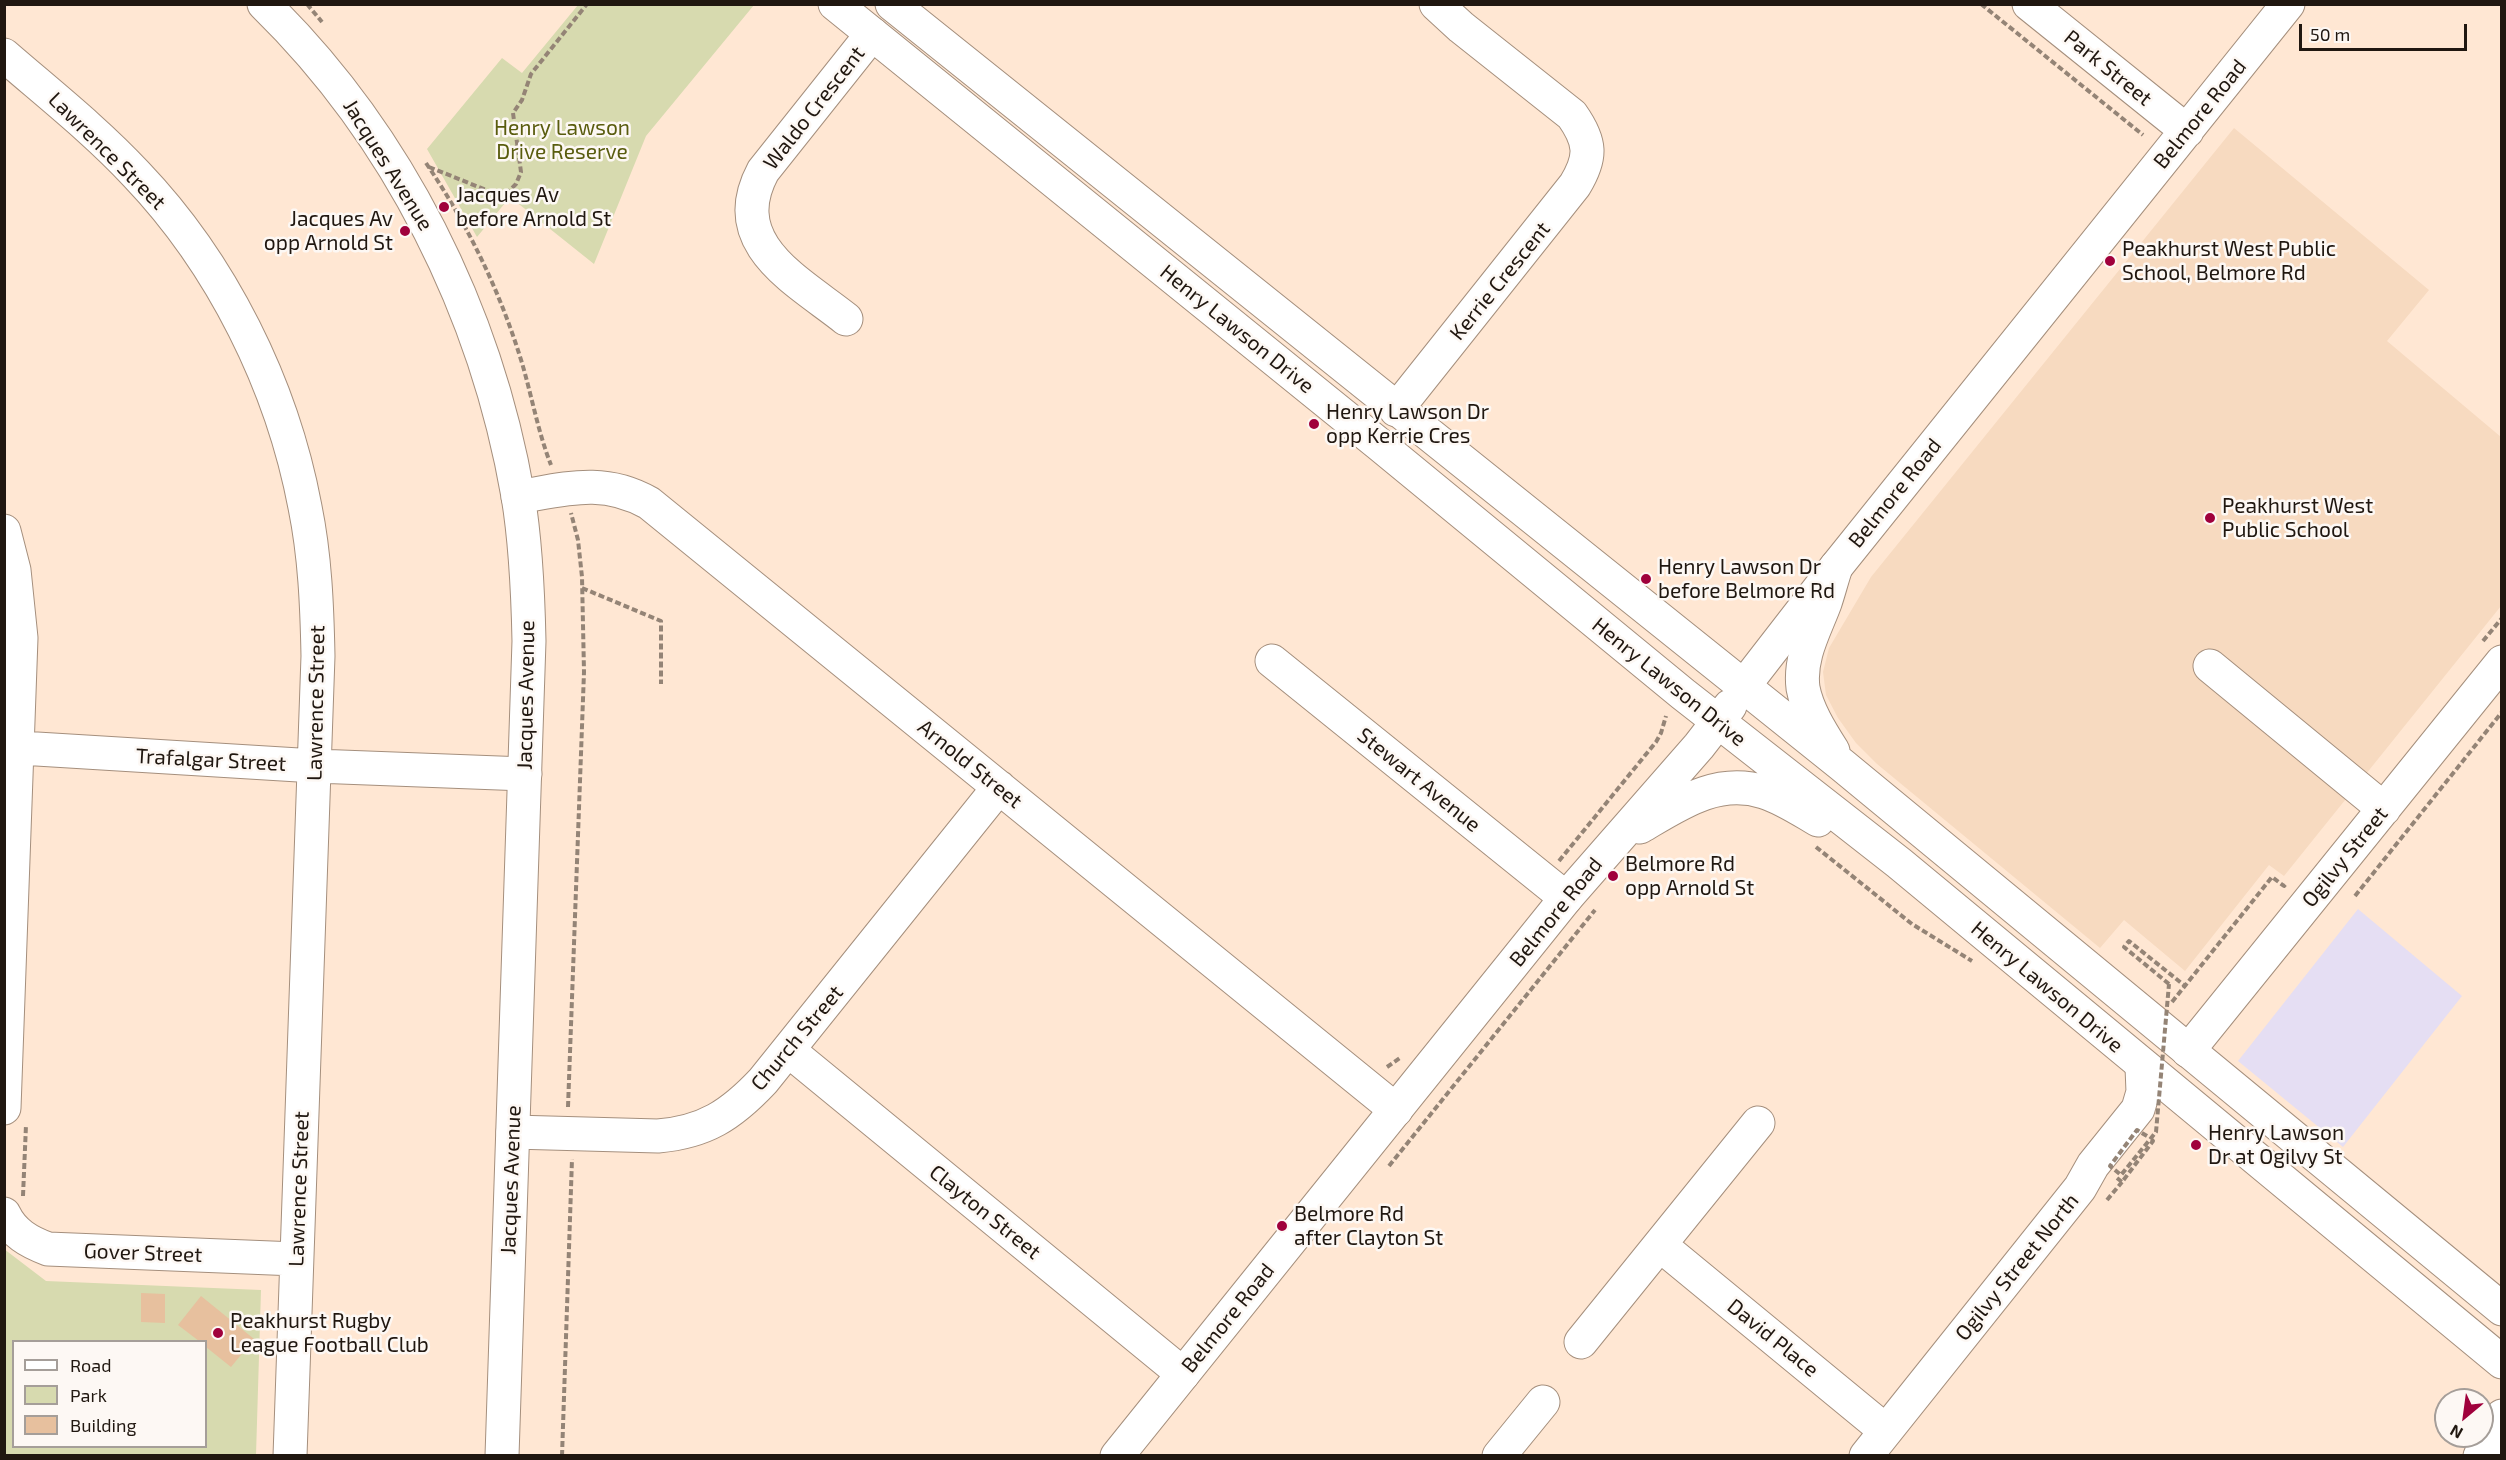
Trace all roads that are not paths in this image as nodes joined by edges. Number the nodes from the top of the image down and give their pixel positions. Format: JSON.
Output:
{"nodes":[{"id":1,"x":264,"y":4,"type":"edge"},
{"id":2,"x":835,"y":4,"type":"edge"},
{"id":3,"x":1436,"y":4,"type":"edge"},
{"id":4,"x":2029,"y":4,"type":"edge"},
{"id":5,"x":2288,"y":4,"type":"edge"},
{"id":6,"x":909,"y":10,"type":"edge"},
{"id":7,"x":872,"y":34,"type":"junction"},
{"id":8,"x":4,"y":56,"type":"edge"},
{"id":9,"x":2187,"y":130,"type":"junction"},
{"id":10,"x":846,"y":319,"type":"dead end"},
{"id":11,"x":1396,"y":410,"type":"junction"},
{"id":12,"x":518,"y":497,"type":"junction"},
{"id":13,"x":4,"y":531,"type":"edge"},
{"id":14,"x":1836,"y":567,"type":"junction"},
{"id":15,"x":2491,"y":654,"type":"edge"},
{"id":16,"x":1272,"y":661,"type":"dead end"},
{"id":17,"x":2210,"y":666,"type":"dead end"},
{"id":18,"x":1743,"y":687,"type":"junction"},
{"id":19,"x":1718,"y":723,"type":"junction"},
{"id":20,"x":11,"y":748,"type":"edge"},
{"id":21,"x":1842,"y":765,"type":"junction"},
{"id":22,"x":315,"y":766,"type":"junction"},
{"id":23,"x":525,"y":774,"type":"junction"},
{"id":24,"x":999,"y":787,"type":"junction"},
{"id":25,"x":2384,"y":808,"type":"junction"},
{"id":26,"x":1609,"y":847,"type":"junction"},
{"id":27,"x":1899,"y":863,"type":"junction"},
{"id":28,"x":1566,"y":898,"type":"junction"},
{"id":29,"x":788,"y":1050,"type":"junction"},
{"id":30,"x":2188,"y":1051,"type":"junction"},
{"id":31,"x":2142,"y":1066,"type":"junction"},
{"id":32,"x":1396,"y":1110,"type":"junction"},
{"id":33,"x":15,"y":1115,"type":"edge"},
{"id":34,"x":1758,"y":1123,"type":"dead end"},
{"id":35,"x":513,"y":1132,"type":"junction"},
{"id":36,"x":14,"y":1207,"type":"edge"},
{"id":37,"x":1660,"y":1245,"type":"junction"},
{"id":38,"x":296,"y":1259,"type":"junction"},
{"id":39,"x":2502,"y":1309,"type":"edge"},
{"id":40,"x":1581,"y":1342,"type":"dead end"},
{"id":41,"x":2502,"y":1362,"type":"edge"},
{"id":42,"x":1183,"y":1374,"type":"junction"},
{"id":43,"x":1543,"y":1402,"type":"dead end"},
{"id":44,"x":2502,"y":1416,"type":"edge"},
{"id":45,"x":1876,"y":1443,"type":"edge"},
{"id":46,"x":2484,"y":1451,"type":"edge"},
{"id":47,"x":290,"y":1455,"type":"edge"},
{"id":48,"x":502,"y":1455,"type":"edge"},
{"id":49,"x":1117,"y":1455,"type":"edge"},
{"id":50,"x":1499,"y":1455,"type":"edge"}],
"edges":[{"from":1,"to":12,"type":"street","name":"Jacques Avenue"},
{"from":2,"to":7,"type":"street","name":"Henry Lawson Drive"},
{"from":3,"to":11,"type":"street","name":"Kerrie Crescent"},
{"from":4,"to":9,"type":"street","name":"Park Street"},
{"from":5,"to":9,"type":"street","name":"Belmore Road"},
{"from":6,"to":11,"type":"street","name":"Henry Lawson Drive"},
{"from":7,"to":10,"type":"street","name":"Waldo Crescent"},
{"from":7,"to":19,"type":"street","name":"Henry Lawson Drive"},
{"from":8,"to":22,"type":"street","name":"Lawrence Street"},
{"from":9,"to":14,"type":"street","name":"Belmore Road"},
{"from":11,"to":18,"type":"street","name":"Henry Lawson Drive"},
{"from":12,"to":23,"type":"street","name":"Jacques Avenue"},
{"from":12,"to":24,"type":"street","name":"Arnold Street"},
{"from":13,"to":20,"type":"street"},
{"from":14,"to":18,"type":"street","name":"Belmore Road"},
{"from":14,"to":21,"type":"street"},
{"from":15,"to":25,"type":"street","name":"Ogilvy Street"},
{"from":16,"to":28,"type":"street","name":"Stewart Avenue"},
{"from":17,"to":25,"type":"street"},
{"from":18,"to":19,"type":"street","name":"Belmore Road"},
{"from":18,"to":21,"type":"street","name":"Henry Lawson Drive"},
{"from":19,"to":26,"type":"street","name":"Belmore Road"},
{"from":19,"to":27,"type":"street","name":"Henry Lawson Drive"},
{"from":20,"to":22,"type":"street","name":"Trafalgar Street"},
{"from":20,"to":33,"type":"street"},
{"from":21,"to":30,"type":"street","name":"Henry Lawson Drive"},
{"from":22,"to":23,"type":"street","name":"Trafalgar Street"},
{"from":22,"to":38,"type":"street","name":"Lawrence Street"},
{"from":23,"to":35,"type":"street","name":"Jacques Avenue"},
{"from":24,"to":29,"type":"street","name":"Church Street"},
{"from":24,"to":32,"type":"street","name":"Arnold Street"},
{"from":25,"to":30,"type":"street","name":"Ogilvy Street"},
{"from":26,"to":27,"type":"street"},
{"from":26,"to":28,"type":"street","name":"Belmore Road"},
{"from":27,"to":31,"type":"street","name":"Henry Lawson Drive"},
{"from":28,"to":32,"type":"street","name":"Belmore Road"},
{"from":29,"to":35,"type":"street","name":"Church Street"},
{"from":29,"to":42,"type":"street","name":"Clayton Street"},
{"from":30,"to":39,"type":"street","name":"Henry Lawson Drive"},
{"from":31,"to":41,"type":"street","name":"Henry Lawson Drive"},
{"from":31,"to":45,"type":"street","name":"Ogilvy Street North"},
{"from":32,"to":42,"type":"street","name":"Belmore Road"},
{"from":34,"to":37,"type":"street"},
{"from":35,"to":48,"type":"street","name":"Jacques Avenue"},
{"from":36,"to":38,"type":"street","name":"Gover Street"},
{"from":37,"to":40,"type":"street"},
{"from":37,"to":45,"type":"street","name":"David Place"},
{"from":38,"to":47,"type":"street","name":"Lawrence Street"},
{"from":42,"to":49,"type":"street","name":"Belmore Road"},
{"from":43,"to":50,"type":"street"},
{"from":44,"to":46,"type":"street"}]}
